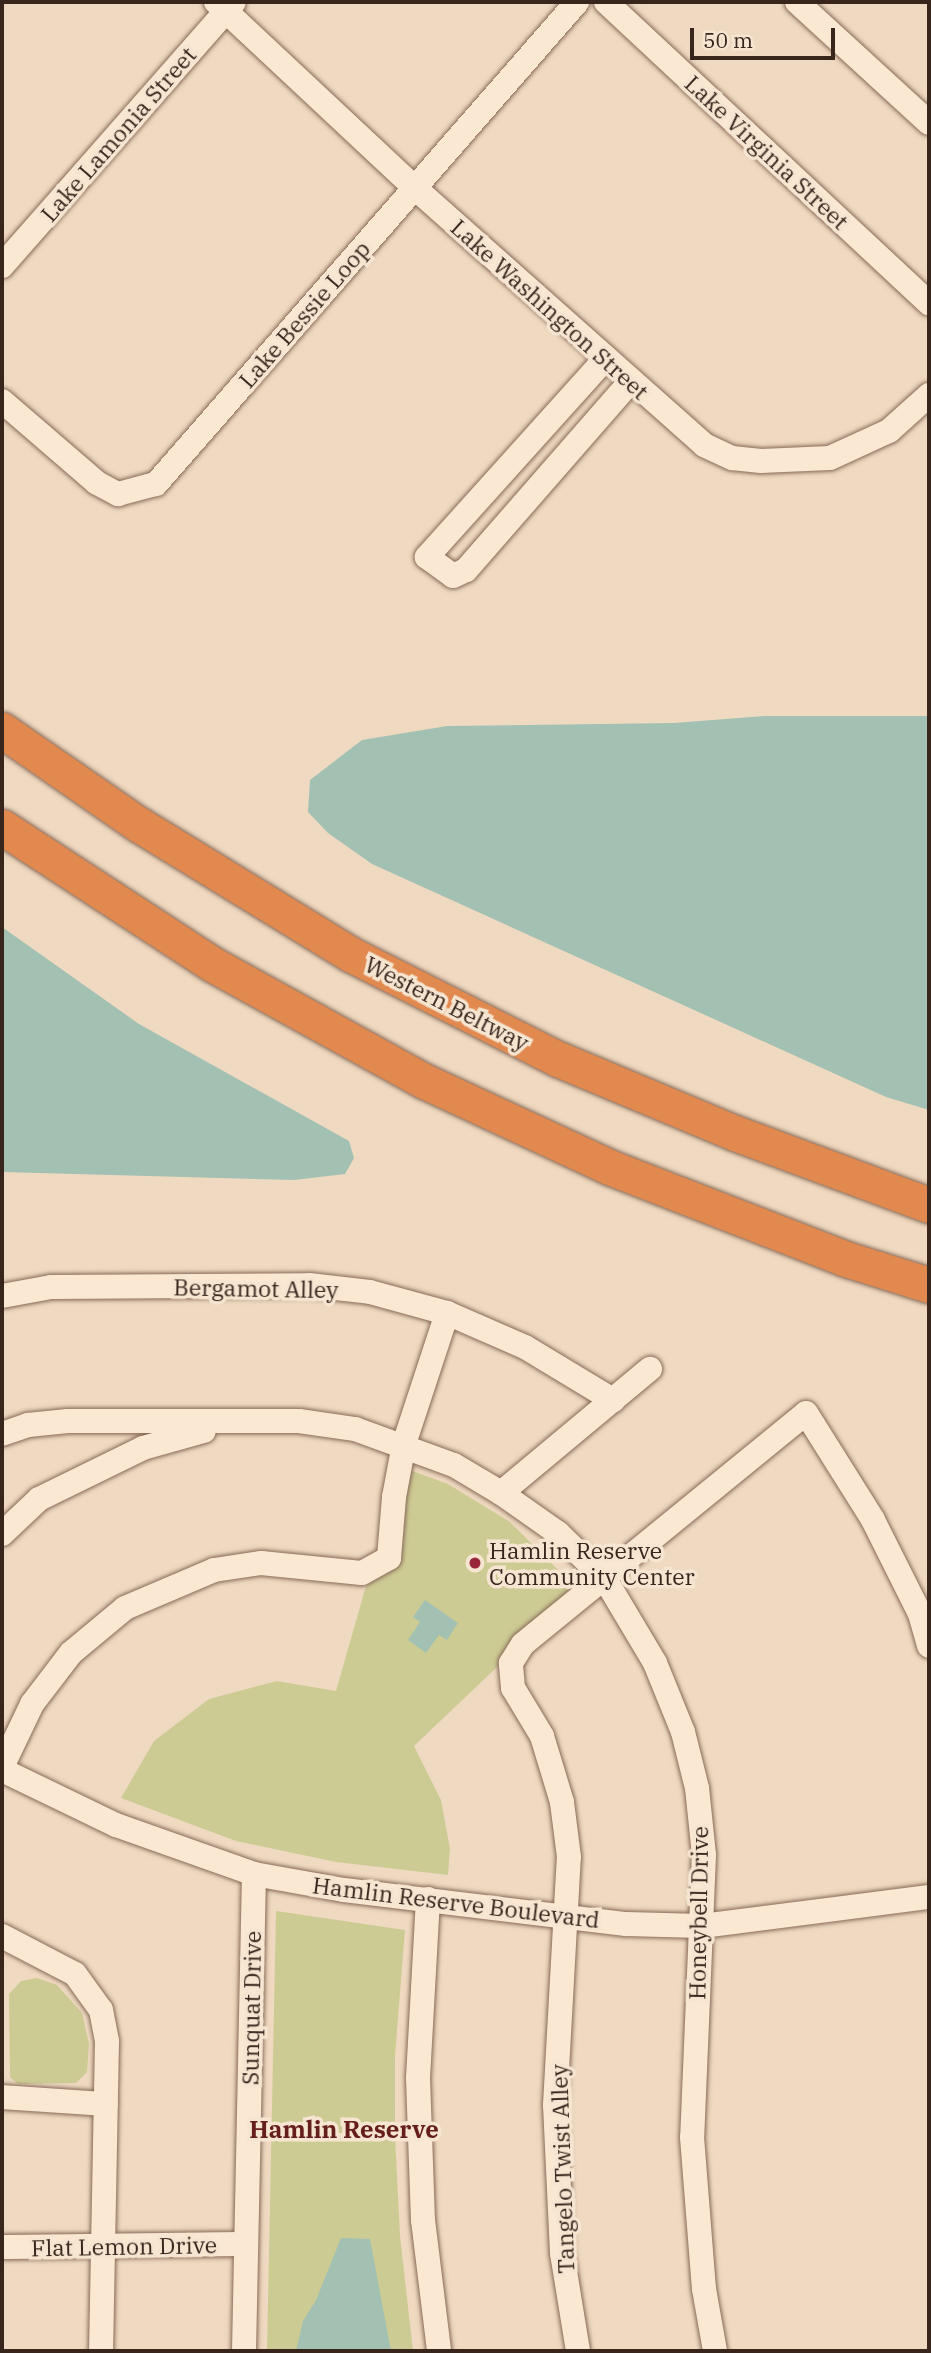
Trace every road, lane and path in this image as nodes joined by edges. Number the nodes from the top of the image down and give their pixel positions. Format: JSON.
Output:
{"nodes":[{"id":1,"x":577,"y":2,"type":"edge"},
{"id":2,"x":606,"y":2,"type":"edge"},
{"id":3,"x":797,"y":2,"type":"edge"},
{"id":4,"x":225,"y":5,"type":"edge"},
{"id":5,"x":929,"y":122,"type":"edge"},
{"id":6,"x":415,"y":188,"type":"junction"},
{"id":7,"x":2,"y":266,"type":"edge"},
{"id":8,"x":929,"y":303,"type":"edge"},
{"id":9,"x":606,"y":358,"type":"junction"},
{"id":10,"x":631,"y":381,"type":"junction"},
{"id":11,"x":929,"y":395,"type":"edge"},
{"id":12,"x":2,"y":401,"type":"edge"},
{"id":13,"x":2,"y":730,"type":"edge"},
{"id":14,"x":2,"y":827,"type":"edge"},
{"id":15,"x":929,"y":1205,"type":"edge"},
{"id":16,"x":929,"y":1285,"type":"edge"},
{"id":17,"x":2,"y":1296,"type":"edge"},
{"id":18,"x":447,"y":1313,"type":"junction"},
{"id":19,"x":650,"y":1369,"type":"dead end"},
{"id":20,"x":613,"y":1400,"type":"junction"},
{"id":21,"x":231,"y":1423,"type":"junction"},
{"id":22,"x":2,"y":1434,"type":"edge"},
{"id":23,"x":404,"y":1444,"type":"junction"},
{"id":24,"x":502,"y":1493,"type":"junction"},
{"id":25,"x":2,"y":1534,"type":"edge"},
{"id":26,"x":605,"y":1579,"type":"junction"},
{"id":27,"x":929,"y":1646,"type":"edge"},
{"id":28,"x":2,"y":1769,"type":"edge"},
{"id":29,"x":254,"y":1874,"type":"junction"},
{"id":30,"x":929,"y":1897,"type":"edge"},
{"id":31,"x":428,"y":1899,"type":"junction"},
{"id":32,"x":564,"y":1916,"type":"junction"},
{"id":33,"x":702,"y":1926,"type":"junction"},
{"id":34,"x":2,"y":1936,"type":"edge"},
{"id":35,"x":2,"y":2097,"type":"edge"},
{"id":36,"x":106,"y":2104,"type":"junction"},
{"id":37,"x":246,"y":2244,"type":"junction"},
{"id":38,"x":104,"y":2246,"type":"junction"},
{"id":39,"x":2,"y":2247,"type":"edge"},
{"id":40,"x":101,"y":2351,"type":"edge"},
{"id":41,"x":244,"y":2351,"type":"edge"},
{"id":42,"x":439,"y":2351,"type":"edge"},
{"id":43,"x":578,"y":2351,"type":"edge"},
{"id":44,"x":715,"y":2351,"type":"edge"}],
"edges":[{"from":1,"to":6,"type":"street","name":"Lake Bessie Loop"},
{"from":2,"to":8,"type":"street","name":"Lake Virginia Street"},
{"from":3,"to":5,"type":"street"},
{"from":4,"to":6,"type":"street","name":"Lake Washington Street"},
{"from":4,"to":7,"type":"street","name":"Lake Lamonia Street"},
{"from":6,"to":9,"type":"street","name":"Lake Washington Street"},
{"from":6,"to":12,"type":"street","name":"Lake Bessie Loop"},
{"from":9,"to":10,"type":"street","name":"Lake Washington Street"},
{"from":9,"to":10,"type":"street"},
{"from":10,"to":11,"type":"street","name":"Lake Washington Street"},
{"from":13,"to":15,"type":"highway","name":"Western Beltway"},
{"from":14,"to":16,"type":"highway"},
{"from":17,"to":18,"type":"street","name":"Bergamot Alley"},
{"from":18,"to":20,"type":"street","name":"Bergamot Alley"},
{"from":18,"to":23,"type":"street"},
{"from":19,"to":20,"type":"street"},
{"from":20,"to":24,"type":"street"},
{"from":21,"to":22,"type":"street","name":"Honeybell Drive"},
{"from":21,"to":23,"type":"street","name":"Honeybell Drive"},
{"from":21,"to":25,"type":"street","name":"Honeybell Drive"},
{"from":23,"to":24,"type":"street","name":"Honeybell Drive"},
{"from":23,"to":28,"type":"street"},
{"from":24,"to":26,"type":"street","name":"Honeybell Drive"},
{"from":26,"to":27,"type":"street","name":"Tangelo Twist Alley"},
{"from":26,"to":32,"type":"street","name":"Tangelo Twist Alley"},
{"from":26,"to":33,"type":"street","name":"Honeybell Drive"},
{"from":28,"to":29,"type":"street","name":"Hamlin Reserve Boulevard"},
{"from":29,"to":31,"type":"street","name":"Hamlin Reserve Boulevard"},
{"from":29,"to":37,"type":"street","name":"Sunquat Drive"},
{"from":30,"to":33,"type":"street","name":"Hamlin Reserve Boulevard"},
{"from":31,"to":32,"type":"street","name":"Hamlin Reserve Boulevard"},
{"from":31,"to":42,"type":"street"},
{"from":32,"to":33,"type":"street","name":"Hamlin Reserve Boulevard"},
{"from":32,"to":43,"type":"street","name":"Tangelo Twist Alley"},
{"from":33,"to":44,"type":"street","name":"Honeybell Drive"},
{"from":34,"to":36,"type":"street"},
{"from":35,"to":36,"type":"street"},
{"from":36,"to":38,"type":"street"},
{"from":37,"to":38,"type":"street","name":"Flat Lemon Drive"},
{"from":37,"to":41,"type":"street","name":"Sunquat Drive"},
{"from":38,"to":39,"type":"street","name":"Flat Lemon Drive"},
{"from":38,"to":40,"type":"street"}]}
